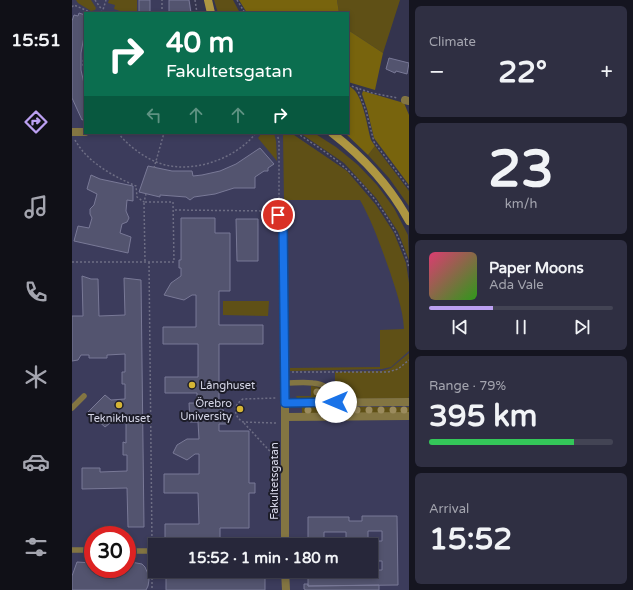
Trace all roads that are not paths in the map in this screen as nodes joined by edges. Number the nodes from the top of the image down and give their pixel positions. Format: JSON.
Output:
{"nodes":[{"id":1,"x":208,"y":0,"type":"edge"},
{"id":2,"x":211,"y":12,"type":"edge"},
{"id":3,"x":84,"y":132,"type":"edge"},
{"id":4,"x":72,"y":133,"type":"edge"},
{"id":5,"x":333,"y":134,"type":"edge"},
{"id":6,"x":278,"y":213,"type":"road end"},
{"id":7,"x":409,"y":221,"type":"edge"},
{"id":8,"x":284,"y":383,"type":"junction"},
{"id":9,"x":84,"y":396,"type":"dead end"},
{"id":10,"x":285,"y":400,"type":"junction"},
{"id":11,"x":409,"y":402,"type":"edge"},
{"id":12,"x":349,"y":403,"type":"junction"},
{"id":13,"x":72,"y":408,"type":"edge"},
{"id":14,"x":409,"y":416,"type":"edge"},
{"id":15,"x":284,"y":420,"type":"junction"},
{"id":16,"x":285,"y":538,"type":"edge"},
{"id":17,"x":72,"y":550,"type":"edge"},
{"id":18,"x":84,"y":550,"type":"edge"},
{"id":19,"x":136,"y":551,"type":"edge"},
{"id":20,"x":148,"y":551,"type":"edge"},
{"id":21,"x":285,"y":578,"type":"edge"},
{"id":22,"x":286,"y":590,"type":"edge"}],
"edges":[{"from":1,"to":2,"type":"street"},
{"from":3,"to":4,"type":"street"},
{"from":5,"to":7,"type":"street"},
{"from":6,"to":8,"type":"street","name":"Fakultetsgatan"},
{"from":8,"to":10,"type":"street","name":"Fakultetsgatan"},
{"from":8,"to":12,"type":"lane"},
{"from":9,"to":13,"type":"lane"},
{"from":10,"to":12,"type":"street"},
{"from":10,"to":15,"type":"street","name":"Fakultetsgatan"},
{"from":11,"to":12,"type":"street"},
{"from":14,"to":15,"type":"street"},
{"from":15,"to":16,"type":"street","name":"Fakultetsgatan"},
{"from":17,"to":18,"type":"lane"},
{"from":19,"to":20,"type":"lane"},
{"from":21,"to":22,"type":"street"}]}
